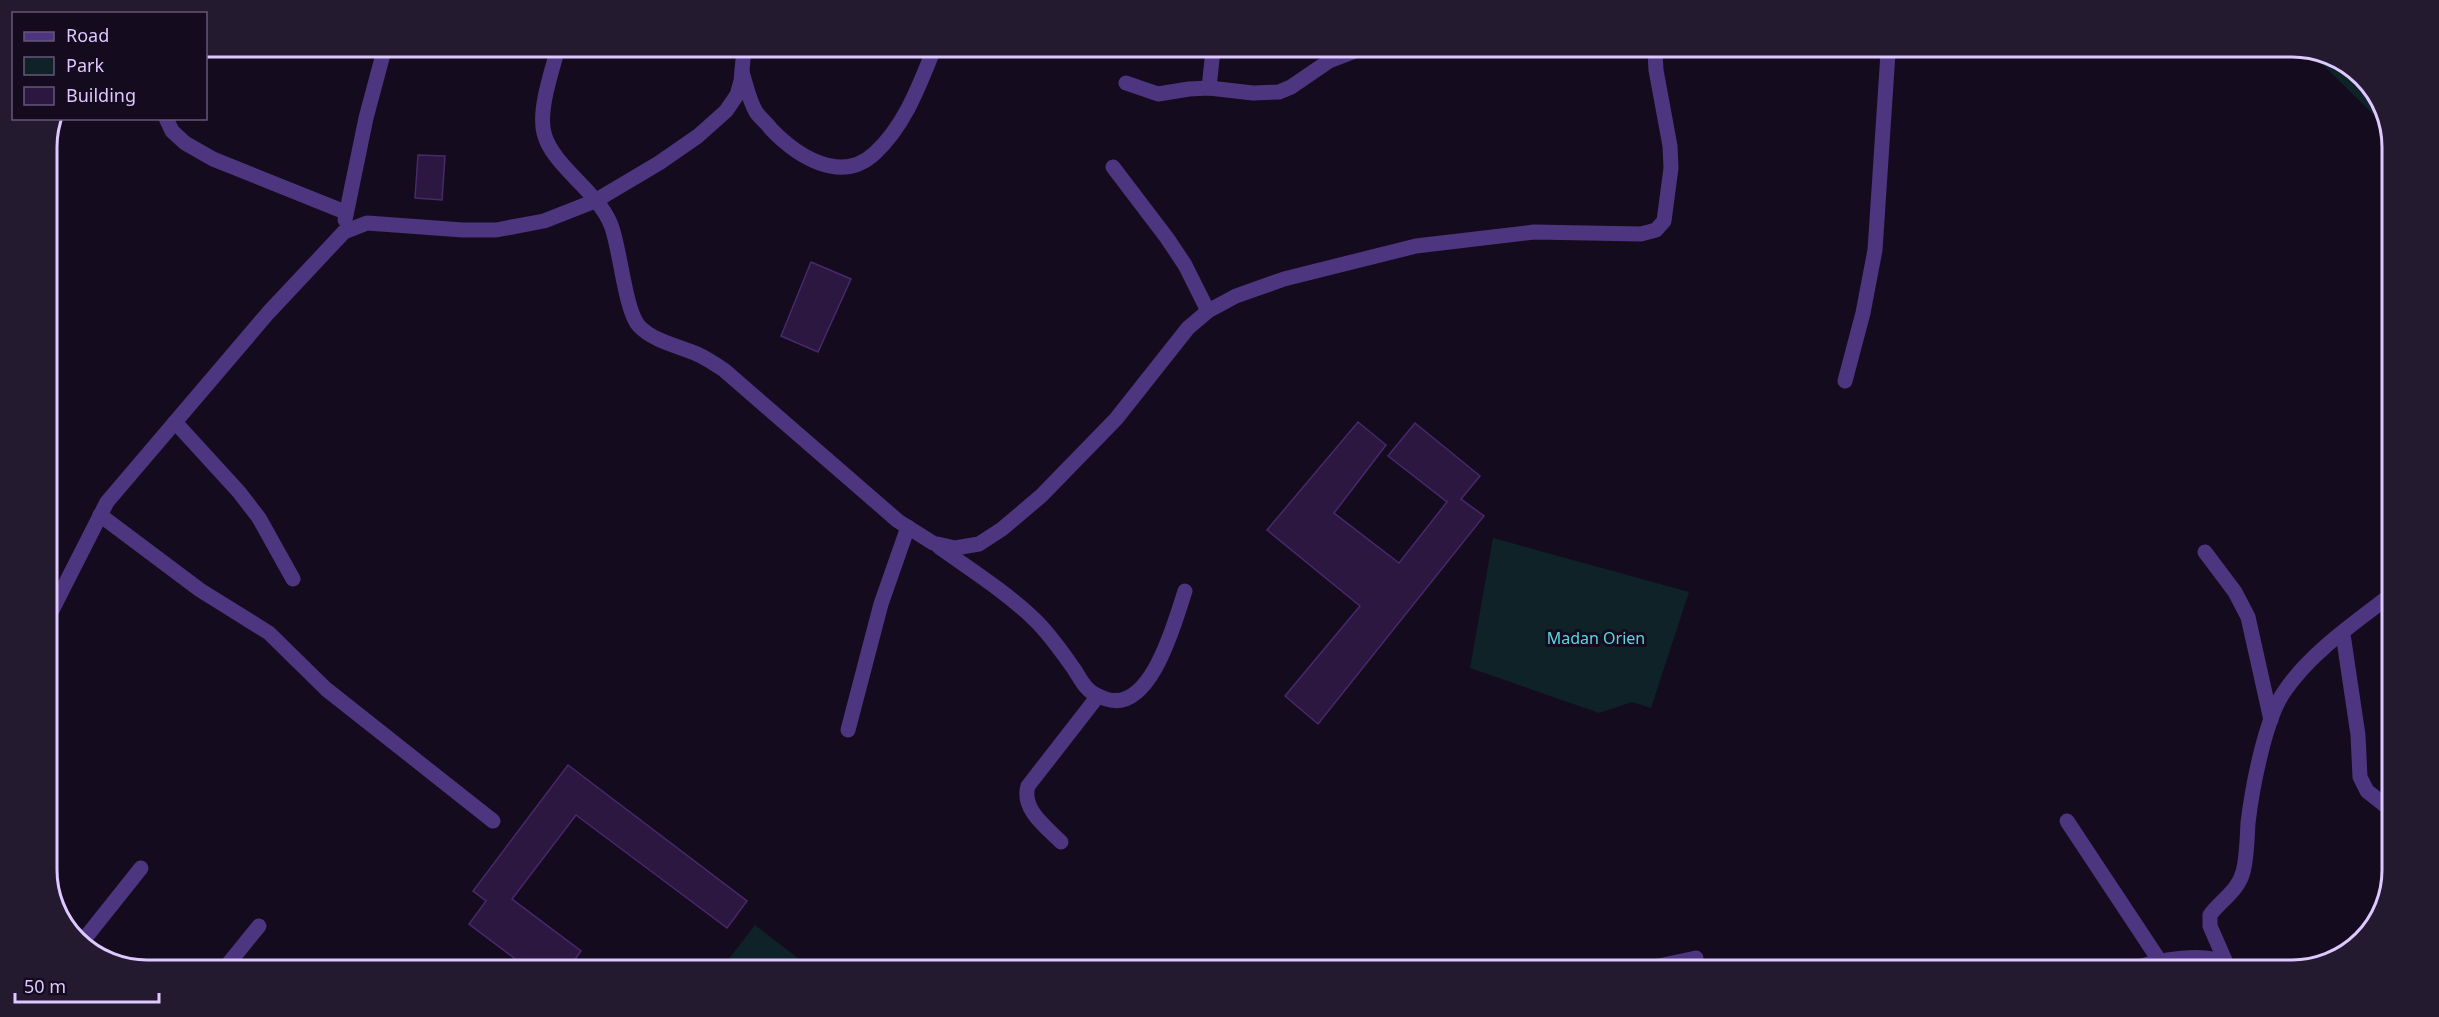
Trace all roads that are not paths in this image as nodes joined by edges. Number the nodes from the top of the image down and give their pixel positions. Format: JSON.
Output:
{"nodes":[{"id":1,"x":382,"y":57,"type":"edge"},
{"id":2,"x":556,"y":57,"type":"edge"},
{"id":3,"x":743,"y":57,"type":"edge"},
{"id":4,"x":931,"y":57,"type":"edge"},
{"id":5,"x":1212,"y":57,"type":"edge"},
{"id":6,"x":1339,"y":57,"type":"edge"},
{"id":7,"x":1655,"y":57,"type":"edge"},
{"id":8,"x":1888,"y":57,"type":"edge"},
{"id":9,"x":742,"y":72,"type":"junction"},
{"id":10,"x":1126,"y":83,"type":"dead end"},
{"id":11,"x":1209,"y":88,"type":"junction"},
{"id":12,"x":167,"y":120,"type":"edge"},
{"id":13,"x":1113,"y":167,"type":"dead end"},
{"id":14,"x":596,"y":201,"type":"junction"},
{"id":15,"x":345,"y":212,"type":"junction"},
{"id":16,"x":344,"y":232,"type":"junction"},
{"id":17,"x":1208,"y":311,"type":"junction"},
{"id":18,"x":1845,"y":381,"type":"dead end"},
{"id":19,"x":175,"y":422,"type":"junction"},
{"id":20,"x":100,"y":515,"type":"junction"},
{"id":21,"x":908,"y":527,"type":"junction"},
{"id":22,"x":933,"y":543,"type":"junction"},
{"id":23,"x":2205,"y":552,"type":"dead end"},
{"id":24,"x":293,"y":579,"type":"dead end"},
{"id":25,"x":1185,"y":591,"type":"dead end"},
{"id":26,"x":57,"y":600,"type":"edge"},
{"id":27,"x":2382,"y":602,"type":"edge"},
{"id":28,"x":2343,"y":634,"type":"junction"},
{"id":29,"x":1098,"y":696,"type":"junction"},
{"id":30,"x":2271,"y":720,"type":"junction"},
{"id":31,"x":848,"y":730,"type":"dead end"},
{"id":32,"x":2382,"y":803,"type":"edge"},
{"id":33,"x":494,"y":821,"type":"dead end"},
{"id":34,"x":2067,"y":821,"type":"dead end"},
{"id":35,"x":1061,"y":842,"type":"dead end"},
{"id":36,"x":141,"y":868,"type":"dead end"},
{"id":37,"x":259,"y":926,"type":"dead end"},
{"id":38,"x":86,"y":937,"type":"edge"},
{"id":39,"x":1696,"y":958,"type":"dead end"},
{"id":40,"x":231,"y":960,"type":"edge"},
{"id":41,"x":1687,"y":960,"type":"edge"},
{"id":42,"x":2159,"y":960,"type":"joint"},
{"id":43,"x":2211,"y":960,"type":"edge"},
{"id":44,"x":2226,"y":960,"type":"edge"}],
"edges":[{"from":1,"to":15,"type":"street"},
{"from":2,"to":14,"type":"street"},
{"from":3,"to":9,"type":"street"},
{"from":4,"to":9,"type":"street"},
{"from":5,"to":11,"type":"street"},
{"from":6,"to":11,"type":"street"},
{"from":7,"to":17,"type":"street"},
{"from":8,"to":18,"type":"street"},
{"from":9,"to":14,"type":"street"},
{"from":10,"to":11,"type":"street"},
{"from":12,"to":15,"type":"street"},
{"from":13,"to":17,"type":"street"},
{"from":14,"to":16,"type":"street"},
{"from":14,"to":21,"type":"street"},
{"from":15,"to":16,"type":"street"},
{"from":16,"to":19,"type":"street"},
{"from":17,"to":22,"type":"street"},
{"from":19,"to":20,"type":"street"},
{"from":19,"to":24,"type":"street"},
{"from":20,"to":26,"type":"street"},
{"from":20,"to":33,"type":"street"},
{"from":21,"to":22,"type":"street"},
{"from":21,"to":31,"type":"street"},
{"from":22,"to":29,"type":"street"},
{"from":23,"to":30,"type":"street"},
{"from":25,"to":29,"type":"street"},
{"from":27,"to":28,"type":"street"},
{"from":28,"to":30,"type":"street"},
{"from":28,"to":32,"type":"street"},
{"from":29,"to":35,"type":"street"},
{"from":30,"to":44,"type":"street"},
{"from":34,"to":42,"type":"street"},
{"from":36,"to":38,"type":"street"},
{"from":37,"to":40,"type":"street"},
{"from":39,"to":41,"type":"street"},
{"from":42,"to":43,"type":"street"}]}
